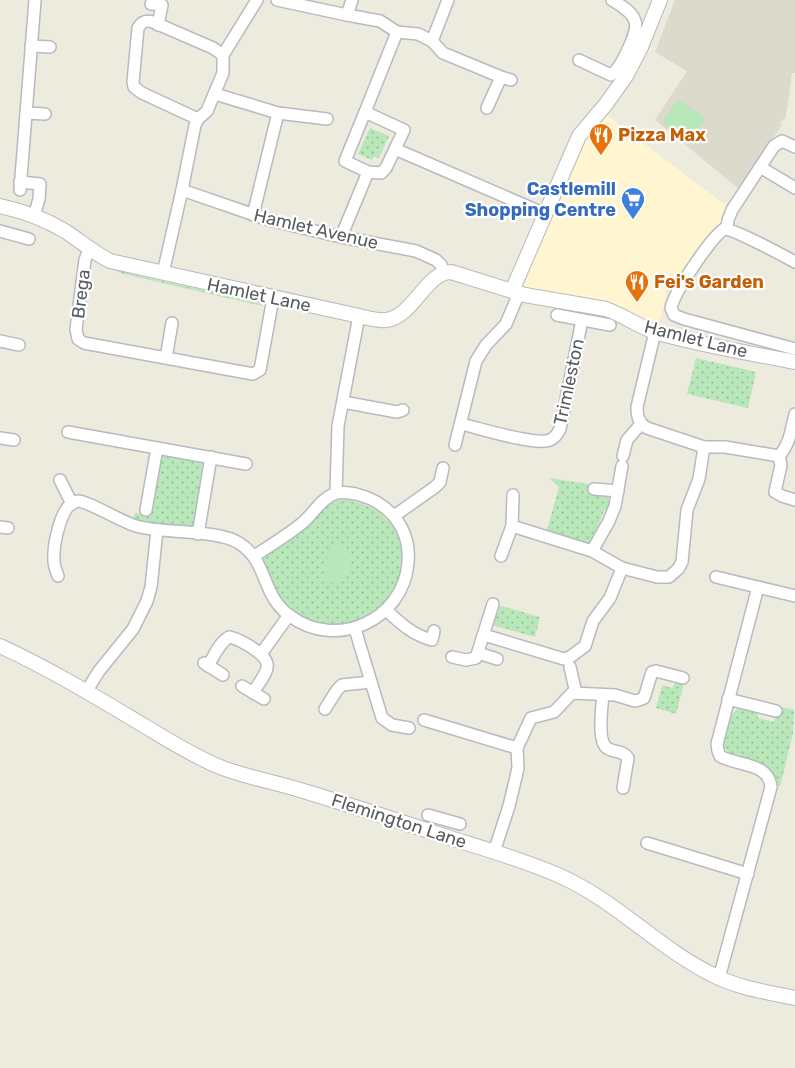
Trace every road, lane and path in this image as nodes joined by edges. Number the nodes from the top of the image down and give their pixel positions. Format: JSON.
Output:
{"nodes":[{"id":1,"x":35,"y":0,"type":"edge"},
{"id":2,"x":257,"y":0,"type":"edge"},
{"id":3,"x":277,"y":0,"type":"edge"},
{"id":4,"x":352,"y":0,"type":"edge"},
{"id":5,"x":448,"y":0,"type":"edge"},
{"id":6,"x":612,"y":0,"type":"edge"},
{"id":7,"x":660,"y":0,"type":"edge"},
{"id":8,"x":150,"y":4,"type":"dead end"},
{"id":9,"x":347,"y":15,"type":"junction"},
{"id":10,"x":158,"y":24,"type":"junction"},
{"id":11,"x":397,"y":32,"type":"junction"},
{"id":12,"x":432,"y":41,"type":"junction"},
{"id":13,"x":32,"y":46,"type":"junction"},
{"id":14,"x":50,"y":47,"type":"dead end"},
{"id":15,"x":223,"y":55,"type":"junction"},
{"id":16,"x":579,"y":60,"type":"dead end"},
{"id":17,"x":215,"y":94,"type":"junction"},
{"id":18,"x":487,"y":108,"type":"dead end"},
{"id":19,"x":365,"y":112,"type":"junction"},
{"id":20,"x":26,"y":113,"type":"junction"},
{"id":21,"x":278,"y":113,"type":"junction"},
{"id":22,"x":45,"y":114,"type":"dead end"},
{"id":23,"x":198,"y":119,"type":"junction"},
{"id":24,"x":327,"y":119,"type":"dead end"},
{"id":25,"x":795,"y":147,"type":"edge"},
{"id":26,"x":395,"y":148,"type":"junction"},
{"id":27,"x":760,"y":167,"type":"junction"},
{"id":28,"x":368,"y":172,"type":"junction"},
{"id":29,"x":795,"y":188,"type":"edge"},
{"id":30,"x":182,"y":190,"type":"junction"},
{"id":31,"x":0,"y":206,"type":"edge"},
{"id":32,"x":545,"y":214,"type":"junction"},
{"id":33,"x":253,"y":215,"type":"junction"},
{"id":34,"x":34,"y":216,"type":"junction"},
{"id":35,"x":727,"y":228,"type":"junction"},
{"id":36,"x":0,"y":231,"type":"edge"},
{"id":37,"x":341,"y":237,"type":"junction"},
{"id":38,"x":28,"y":239,"type":"dead end"},
{"id":39,"x":89,"y":249,"type":"junction"},
{"id":40,"x":795,"y":262,"type":"edge"},
{"id":41,"x":444,"y":272,"type":"junction"},
{"id":42,"x":162,"y":273,"type":"junction"},
{"id":43,"x":516,"y":292,"type":"junction"},
{"id":44,"x":273,"y":298,"type":"junction"},
{"id":45,"x":558,"y":315,"type":"dead end"},
{"id":46,"x":359,"y":316,"type":"junction"},
{"id":47,"x":582,"y":320,"type":"junction"},
{"id":48,"x":172,"y":324,"type":"dead end"},
{"id":49,"x":610,"y":325,"type":"dead end"},
{"id":50,"x":655,"y":332,"type":"junction"},
{"id":51,"x":0,"y":341,"type":"edge"},
{"id":52,"x":19,"y":345,"type":"dead end"},
{"id":53,"x":795,"y":349,"type":"edge"},
{"id":54,"x":166,"y":358,"type":"junction"},
{"id":55,"x":795,"y":362,"type":"edge"},
{"id":56,"x":343,"y":402,"type":"junction"},
{"id":57,"x":403,"y":410,"type":"dead end"},
{"id":58,"x":795,"y":414,"type":"edge"},
{"id":59,"x":461,"y":424,"type":"junction"},
{"id":60,"x":641,"y":424,"type":"junction"},
{"id":61,"x":68,"y":432,"type":"dead end"},
{"id":62,"x":0,"y":438,"type":"edge"},
{"id":63,"x":14,"y":440,"type":"dead end"},
{"id":64,"x":455,"y":445,"type":"dead end"},
{"id":65,"x":704,"y":447,"type":"junction"},
{"id":66,"x":157,"y":448,"type":"junction"},
{"id":67,"x":779,"y":456,"type":"junction"},
{"id":68,"x":210,"y":457,"type":"junction"},
{"id":69,"x":246,"y":464,"type":"dead end"},
{"id":70,"x":443,"y":468,"type":"dead end"},
{"id":71,"x":60,"y":480,"type":"dead end"},
{"id":72,"x":594,"y":489,"type":"dead end"},
{"id":73,"x":618,"y":491,"type":"junction"},
{"id":74,"x":336,"y":493,"type":"junction"},
{"id":75,"x":514,"y":494,"type":"dead end"},
{"id":76,"x":795,"y":500,"type":"edge"},
{"id":77,"x":72,"y":504,"type":"junction"},
{"id":78,"x":146,"y":510,"type":"dead end"},
{"id":79,"x":394,"y":516,"type":"junction"},
{"id":80,"x":512,"y":526,"type":"junction"},
{"id":81,"x":157,"y":530,"type":"junction"},
{"id":82,"x":198,"y":534,"type":"junction"},
{"id":83,"x":592,"y":551,"type":"junction"},
{"id":84,"x":254,"y":556,"type":"junction"},
{"id":85,"x":500,"y":556,"type":"dead end"},
{"id":86,"x":622,"y":568,"type":"junction"},
{"id":87,"x":58,"y":576,"type":"dead end"},
{"id":88,"x":716,"y":577,"type":"dead end"},
{"id":89,"x":758,"y":587,"type":"junction"},
{"id":90,"x":795,"y":596,"type":"edge"},
{"id":91,"x":493,"y":604,"type":"dead end"},
{"id":92,"x":386,"y":610,"type":"junction"},
{"id":93,"x":289,"y":615,"type":"junction"},
{"id":94,"x":355,"y":629,"type":"junction"},
{"id":95,"x":434,"y":631,"type":"dead end"},
{"id":96,"x":484,"y":636,"type":"junction"},
{"id":97,"x":0,"y":646,"type":"edge"},
{"id":98,"x":478,"y":653,"type":"junction"},
{"id":99,"x":261,"y":654,"type":"junction"},
{"id":100,"x":452,"y":657,"type":"dead end"},
{"id":101,"x":497,"y":658,"type":"dead end"},
{"id":102,"x":570,"y":667,"type":"dead end"},
{"id":103,"x":223,"y":675,"type":"dead end"},
{"id":104,"x":683,"y":678,"type":"dead end"},
{"id":105,"x":371,"y":682,"type":"junction"},
{"id":106,"x":242,"y":686,"type":"dead end"},
{"id":107,"x":86,"y":692,"type":"junction"},
{"id":108,"x":253,"y":693,"type":"junction"},
{"id":109,"x":576,"y":693,"type":"junction"},
{"id":110,"x":603,"y":694,"type":"junction"},
{"id":111,"x":264,"y":699,"type":"dead end"},
{"id":112,"x":728,"y":699,"type":"junction"},
{"id":113,"x":325,"y":709,"type":"dead end"},
{"id":114,"x":776,"y":711,"type":"dead end"},
{"id":115,"x":424,"y":720,"type":"dead end"},
{"id":116,"x":409,"y":728,"type":"dead end"},
{"id":117,"x":517,"y":748,"type":"junction"},
{"id":118,"x":623,"y":788,"type":"dead end"},
{"id":119,"x":428,"y":815,"type":"dead end"},
{"id":120,"x":445,"y":820,"type":"junction"},
{"id":121,"x":460,"y":824,"type":"dead end"},
{"id":122,"x":440,"y":834,"type":"junction"},
{"id":123,"x":647,"y":843,"type":"dead end"},
{"id":124,"x":494,"y":852,"type":"junction"},
{"id":125,"x":748,"y":874,"type":"junction"},
{"id":126,"x":719,"y":978,"type":"junction"},
{"id":127,"x":795,"y":998,"type":"edge"}],
"edges":[{"from":1,"to":13,"type":"street"},
{"from":2,"to":15,"type":"street"},
{"from":3,"to":9,"type":"street"},
{"from":4,"to":9,"type":"street"},
{"from":5,"to":12,"type":"street"},
{"from":6,"to":16,"type":"street"},
{"from":7,"to":32,"type":"street"},
{"from":8,"to":10,"type":"street"},
{"from":9,"to":11,"type":"street"},
{"from":10,"to":15,"type":"street"},
{"from":10,"to":23,"type":"street"},
{"from":11,"to":12,"type":"street"},
{"from":11,"to":19,"type":"street"},
{"from":12,"to":18,"type":"street"},
{"from":13,"to":14,"type":"street"},
{"from":13,"to":20,"type":"street"},
{"from":15,"to":17,"type":"street"},
{"from":17,"to":21,"type":"street"},
{"from":17,"to":23,"type":"street"},
{"from":19,"to":26,"type":"street"},
{"from":19,"to":28,"type":"street"},
{"from":20,"to":22,"type":"street"},
{"from":20,"to":34,"type":"street"},
{"from":21,"to":24,"type":"street"},
{"from":21,"to":33,"type":"street"},
{"from":23,"to":30,"type":"street"},
{"from":25,"to":27,"type":"street"},
{"from":26,"to":28,"type":"street"},
{"from":26,"to":32,"type":"street"},
{"from":27,"to":29,"type":"street"},
{"from":27,"to":35,"type":"street"},
{"from":28,"to":37,"type":"street"},
{"from":30,"to":33,"type":"street","name":"Hamlet Avenue"},
{"from":30,"to":42,"type":"street"},
{"from":31,"to":34,"type":"street","name":"Hamlet Lane"},
{"from":32,"to":43,"type":"street"},
{"from":33,"to":37,"type":"street","name":"Hamlet Avenue"},
{"from":34,"to":39,"type":"street","name":"Hamlet Lane"},
{"from":35,"to":40,"type":"street"},
{"from":35,"to":53,"type":"street"},
{"from":36,"to":38,"type":"street"},
{"from":37,"to":41,"type":"street","name":"Hamlet Avenue"},
{"from":39,"to":42,"type":"street","name":"Hamlet Lane"},
{"from":39,"to":54,"type":"street","name":"Brega"},
{"from":41,"to":43,"type":"street","name":"Hamlet Lane"},
{"from":41,"to":46,"type":"street","name":"Hamlet Lane"},
{"from":42,"to":44,"type":"street","name":"Hamlet Lane"},
{"from":43,"to":50,"type":"street","name":"Hamlet Lane"},
{"from":43,"to":59,"type":"street"},
{"from":44,"to":46,"type":"street","name":"Hamlet Lane"},
{"from":44,"to":54,"type":"street","name":"Brega"},
{"from":45,"to":47,"type":"street","name":"Trimleston"},
{"from":46,"to":56,"type":"street"},
{"from":47,"to":49,"type":"street","name":"Trimleston"},
{"from":47,"to":59,"type":"street","name":"Trimleston"},
{"from":48,"to":54,"type":"street"},
{"from":50,"to":55,"type":"street","name":"Hamlet Lane"},
{"from":50,"to":60,"type":"street"},
{"from":51,"to":52,"type":"street"},
{"from":56,"to":57,"type":"street"},
{"from":56,"to":74,"type":"street"},
{"from":58,"to":67,"type":"street"},
{"from":59,"to":64,"type":"street"},
{"from":60,"to":65,"type":"street"},
{"from":60,"to":73,"type":"street"},
{"from":61,"to":66,"type":"street"},
{"from":62,"to":63,"type":"street"},
{"from":65,"to":67,"type":"street"},
{"from":65,"to":86,"type":"street"},
{"from":66,"to":68,"type":"street"},
{"from":66,"to":78,"type":"street"},
{"from":67,"to":76,"type":"street"},
{"from":68,"to":69,"type":"street"},
{"from":68,"to":82,"type":"street"},
{"from":70,"to":79,"type":"street"},
{"from":71,"to":77,"type":"street"},
{"from":72,"to":73,"type":"street"},
{"from":73,"to":83,"type":"street"},
{"from":74,"to":79,"type":"street"},
{"from":74,"to":84,"type":"street"},
{"from":75,"to":80,"type":"street"},
{"from":77,"to":81,"type":"street"},
{"from":77,"to":87,"type":"street"},
{"from":79,"to":92,"type":"street"},
{"from":80,"to":83,"type":"street"},
{"from":80,"to":85,"type":"street"},
{"from":81,"to":82,"type":"street"},
{"from":81,"to":107,"type":"street"},
{"from":82,"to":84,"type":"street"},
{"from":83,"to":86,"type":"street"},
{"from":84,"to":93,"type":"street"},
{"from":86,"to":96,"type":"street"},
{"from":88,"to":89,"type":"street"},
{"from":89,"to":90,"type":"street"},
{"from":89,"to":112,"type":"street"},
{"from":91,"to":96,"type":"street"},
{"from":92,"to":94,"type":"street"},
{"from":92,"to":95,"type":"street"},
{"from":93,"to":94,"type":"street"},
{"from":93,"to":99,"type":"street"},
{"from":94,"to":105,"type":"street"},
{"from":96,"to":98,"type":"street"},
{"from":97,"to":107,"type":"street","name":"Flemington Lane"},
{"from":98,"to":100,"type":"street"},
{"from":98,"to":101,"type":"street"},
{"from":99,"to":103,"type":"street"},
{"from":99,"to":108,"type":"street"},
{"from":102,"to":109,"type":"street"},
{"from":104,"to":110,"type":"street"},
{"from":105,"to":113,"type":"street"},
{"from":105,"to":116,"type":"street"},
{"from":106,"to":108,"type":"street"},
{"from":107,"to":122,"type":"street","name":"Flemington Lane"},
{"from":108,"to":111,"type":"street"},
{"from":109,"to":110,"type":"street"},
{"from":109,"to":117,"type":"street"},
{"from":110,"to":118,"type":"street"},
{"from":112,"to":114,"type":"street"},
{"from":112,"to":125,"type":"street"},
{"from":115,"to":117,"type":"street"},
{"from":117,"to":124,"type":"street"},
{"from":119,"to":120,"type":"street"},
{"from":120,"to":121,"type":"street"},
{"from":120,"to":122,"type":"street"},
{"from":122,"to":124,"type":"street","name":"Flemington Lane"},
{"from":123,"to":125,"type":"street"},
{"from":124,"to":126,"type":"street","name":"Flemington Lane"},
{"from":125,"to":126,"type":"street"},
{"from":126,"to":127,"type":"street","name":"Flemington Lane"}]}
